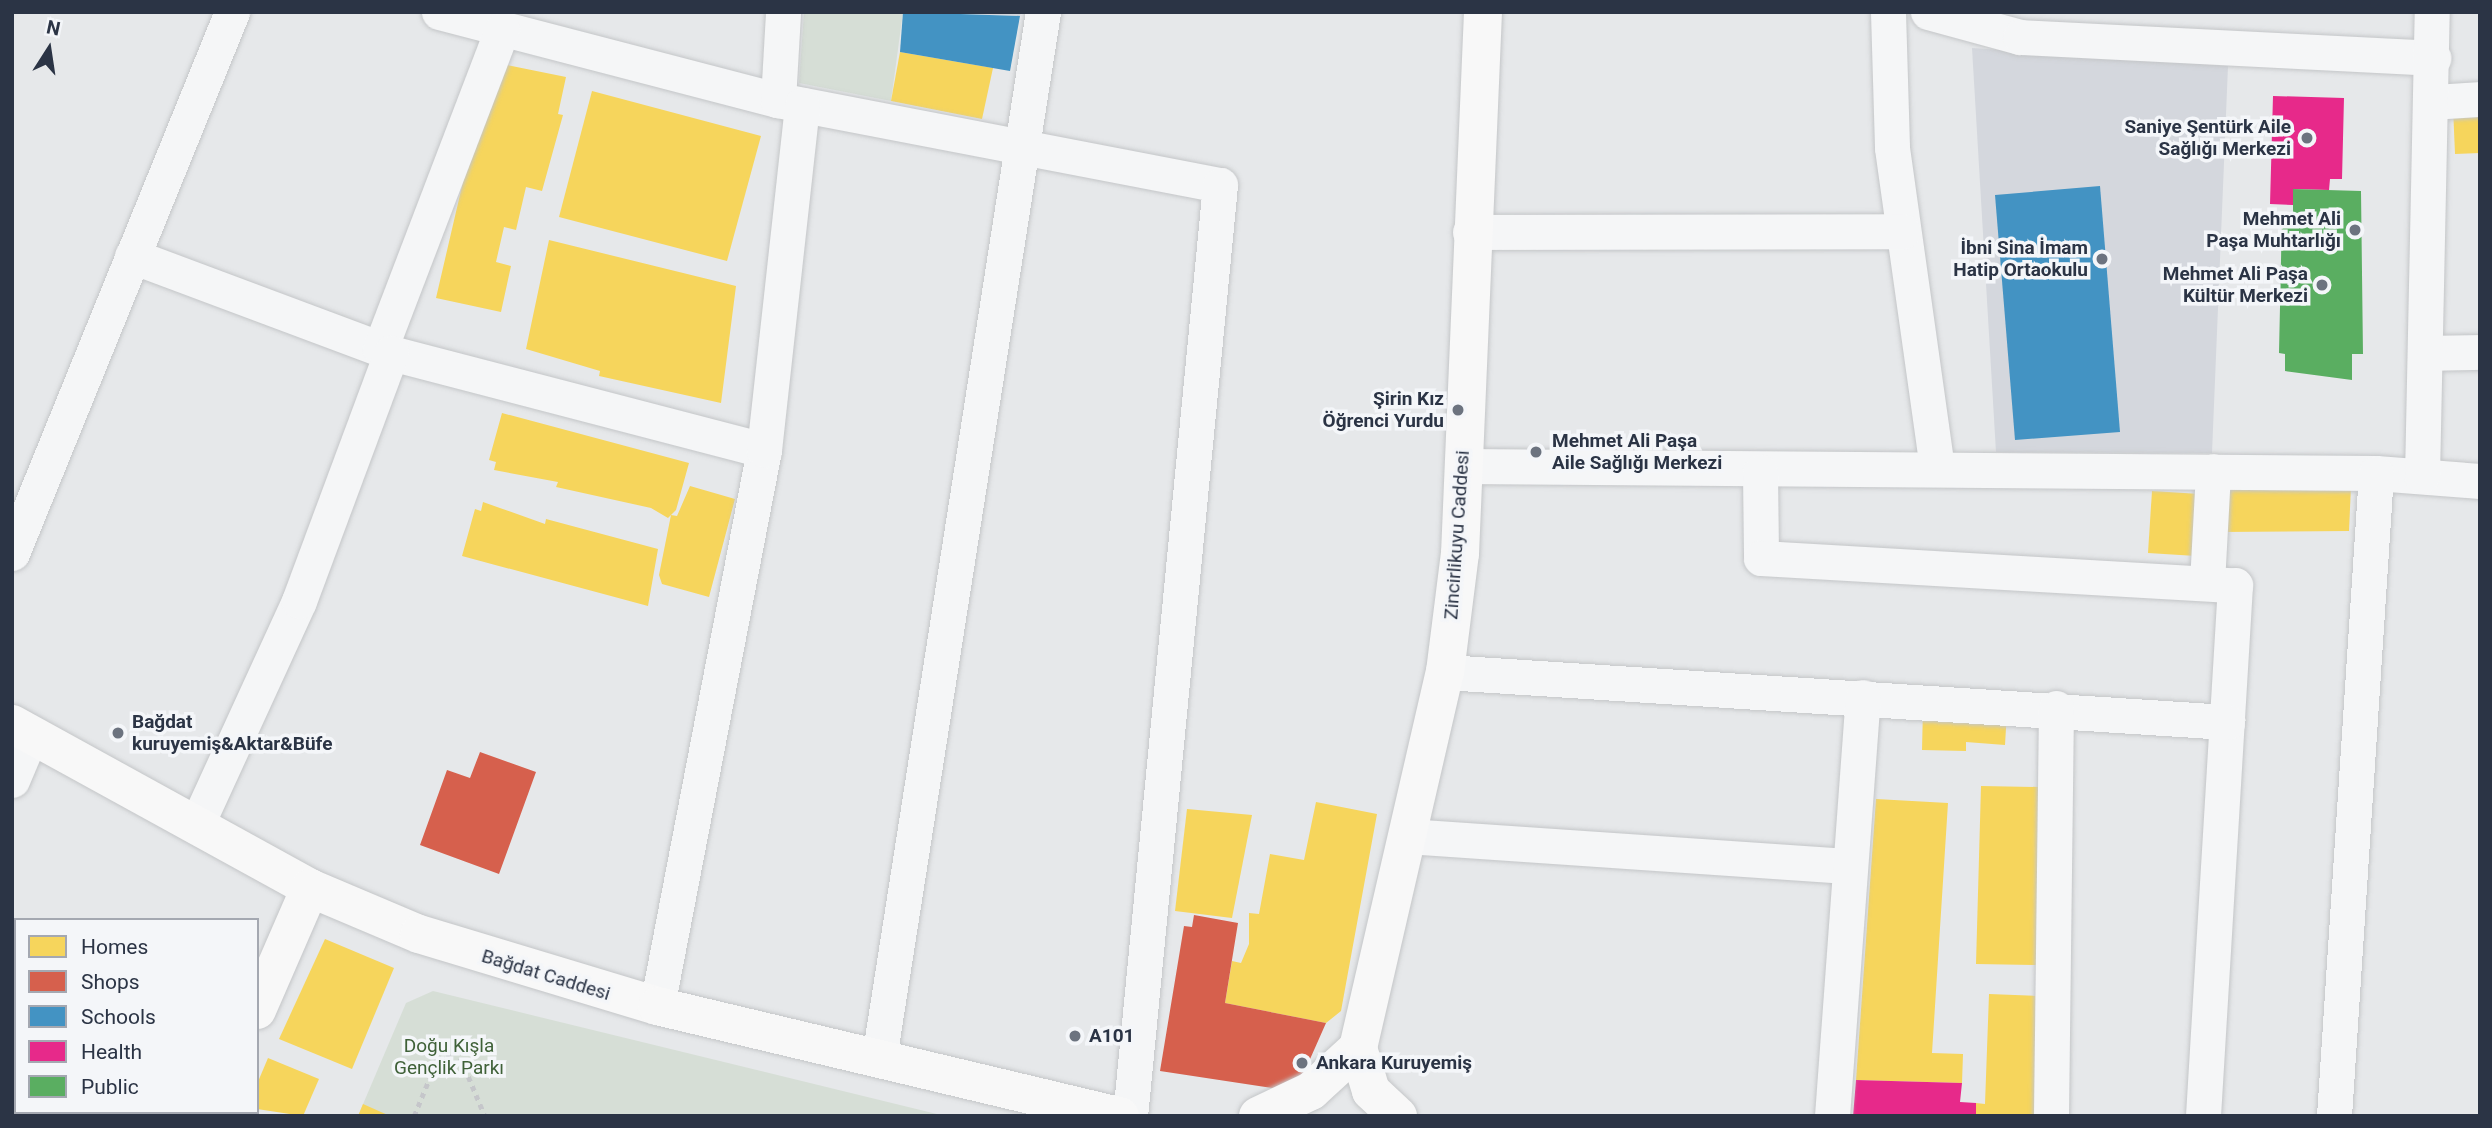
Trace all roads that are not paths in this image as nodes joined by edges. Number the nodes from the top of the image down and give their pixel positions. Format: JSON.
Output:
{"nodes":[{"id":1,"x":232,"y":12,"type":"edge"},
{"id":2,"x":439,"y":12,"type":"edge"},
{"id":3,"x":783,"y":12,"type":"edge"},
{"id":4,"x":1043,"y":12,"type":"edge"},
{"id":5,"x":1483,"y":12,"type":"edge"},
{"id":6,"x":1888,"y":12,"type":"edge"},
{"id":7,"x":1928,"y":12,"type":"edge"},
{"id":8,"x":2432,"y":12,"type":"edge"},
{"id":9,"x":510,"y":25,"type":"edge"},
{"id":10,"x":2432,"y":58,"type":"junction"},
{"id":11,"x":2480,"y":99,"type":"edge"},
{"id":12,"x":2432,"y":102,"type":"junction"},
{"id":13,"x":790,"y":103,"type":"junction"},
{"id":14,"x":1016,"y":150,"type":"junction"},
{"id":15,"x":1470,"y":232,"type":"junction"},
{"id":16,"x":1903,"y":232,"type":"junction"},
{"id":17,"x":132,"y":256,"type":"junction"},
{"id":18,"x":386,"y":351,"type":"junction"},
{"id":19,"x":2426,"y":352,"type":"junction"},
{"id":20,"x":2480,"y":352,"type":"edge"},
{"id":21,"x":764,"y":450,"type":"junction"},
{"id":22,"x":1462,"y":466,"type":"junction"},
{"id":23,"x":1937,"y":468,"type":"junction"},
{"id":24,"x":2214,"y":471,"type":"junction"},
{"id":25,"x":1760,"y":472,"type":"junction"},
{"id":26,"x":2376,"y":473,"type":"junction"},
{"id":27,"x":2422,"y":476,"type":"junction"},
{"id":28,"x":2480,"y":481,"type":"edge"},
{"id":29,"x":12,"y":553,"type":"edge"},
{"id":30,"x":2207,"y":583,"type":"junction"},
{"id":31,"x":1446,"y":672,"type":"junction"},
{"id":32,"x":1863,"y":697,"type":"junction"},
{"id":33,"x":2056,"y":708,"type":"junction"},
{"id":34,"x":2227,"y":722,"type":"junction"},
{"id":35,"x":21,"y":730,"type":"edge"},
{"id":36,"x":12,"y":780,"type":"edge"},
{"id":37,"x":196,"y":826,"type":"junction"},
{"id":38,"x":1406,"y":836,"type":"junction"},
{"id":39,"x":1848,"y":866,"type":"junction"},
{"id":40,"x":310,"y":888,"type":"junction"},
{"id":41,"x":259,"y":1005,"type":"edge"},
{"id":42,"x":657,"y":1006,"type":"junction"},
{"id":43,"x":1358,"y":1048,"type":"junction"},
{"id":44,"x":879,"y":1058,"type":"junction"},
{"id":45,"x":1120,"y":1116,"type":"edge"},
{"id":46,"x":1130,"y":1116,"type":"edge"},
{"id":47,"x":1258,"y":1116,"type":"edge"},
{"id":48,"x":1398,"y":1116,"type":"edge"},
{"id":49,"x":1832,"y":1116,"type":"edge"},
{"id":50,"x":2051,"y":1116,"type":"edge"},
{"id":51,"x":2203,"y":1116,"type":"edge"},
{"id":52,"x":2334,"y":1116,"type":"edge"}],
"edges":[{"from":1,"to":17,"type":"street"},
{"from":2,"to":9,"type":"street"},
{"from":3,"to":13,"type":"street"},
{"from":4,"to":14,"type":"street"},
{"from":5,"to":15,"type":"main road","name":"Zincirlikuyu Caddesi"},
{"from":6,"to":16,"type":"street"},
{"from":7,"to":10,"type":"street"},
{"from":8,"to":10,"type":"street"},
{"from":9,"to":13,"type":"street"},
{"from":9,"to":18,"type":"street"},
{"from":10,"to":12,"type":"street"},
{"from":11,"to":12,"type":"street"},
{"from":12,"to":19,"type":"street"},
{"from":13,"to":14,"type":"street"},
{"from":13,"to":21,"type":"street"},
{"from":14,"to":44,"type":"street"},
{"from":14,"to":46,"type":"street"},
{"from":15,"to":16,"type":"street"},
{"from":15,"to":22,"type":"main road","name":"Zincirlikuyu Caddesi"},
{"from":16,"to":23,"type":"street"},
{"from":17,"to":18,"type":"street"},
{"from":17,"to":29,"type":"street"},
{"from":18,"to":21,"type":"street"},
{"from":18,"to":37,"type":"street"},
{"from":19,"to":20,"type":"street"},
{"from":19,"to":27,"type":"street"},
{"from":21,"to":42,"type":"street"},
{"from":22,"to":25,"type":"street"},
{"from":22,"to":31,"type":"main road","name":"Zincirlikuyu Caddesi"},
{"from":23,"to":24,"type":"street"},
{"from":23,"to":25,"type":"street"},
{"from":24,"to":26,"type":"street"},
{"from":24,"to":30,"type":"street"},
{"from":25,"to":30,"type":"street"},
{"from":26,"to":27,"type":"street"},
{"from":26,"to":52,"type":"street"},
{"from":27,"to":28,"type":"street"},
{"from":30,"to":34,"type":"street"},
{"from":31,"to":32,"type":"street"},
{"from":31,"to":38,"type":"main road","name":"Zincirlikuyu Caddesi"},
{"from":32,"to":33,"type":"street"},
{"from":32,"to":39,"type":"street"},
{"from":33,"to":34,"type":"street"},
{"from":33,"to":50,"type":"street"},
{"from":34,"to":51,"type":"street"},
{"from":35,"to":36,"type":"street"},
{"from":35,"to":37,"type":"main road","name":"Bağdat Caddesi"},
{"from":37,"to":40,"type":"main road","name":"Bağdat Caddesi"},
{"from":38,"to":39,"type":"street"},
{"from":38,"to":43,"type":"main road","name":"Zincirlikuyu Caddesi"},
{"from":39,"to":49,"type":"street"},
{"from":40,"to":41,"type":"main road"},
{"from":40,"to":42,"type":"main road","name":"Bağdat Caddesi"},
{"from":42,"to":44,"type":"main road","name":"Bağdat Caddesi"},
{"from":43,"to":47,"type":"main road"},
{"from":43,"to":48,"type":"main road","name":"Zincirlikuyu Caddesi"},
{"from":44,"to":45,"type":"main road","name":"Bağdat Caddesi"}]}
